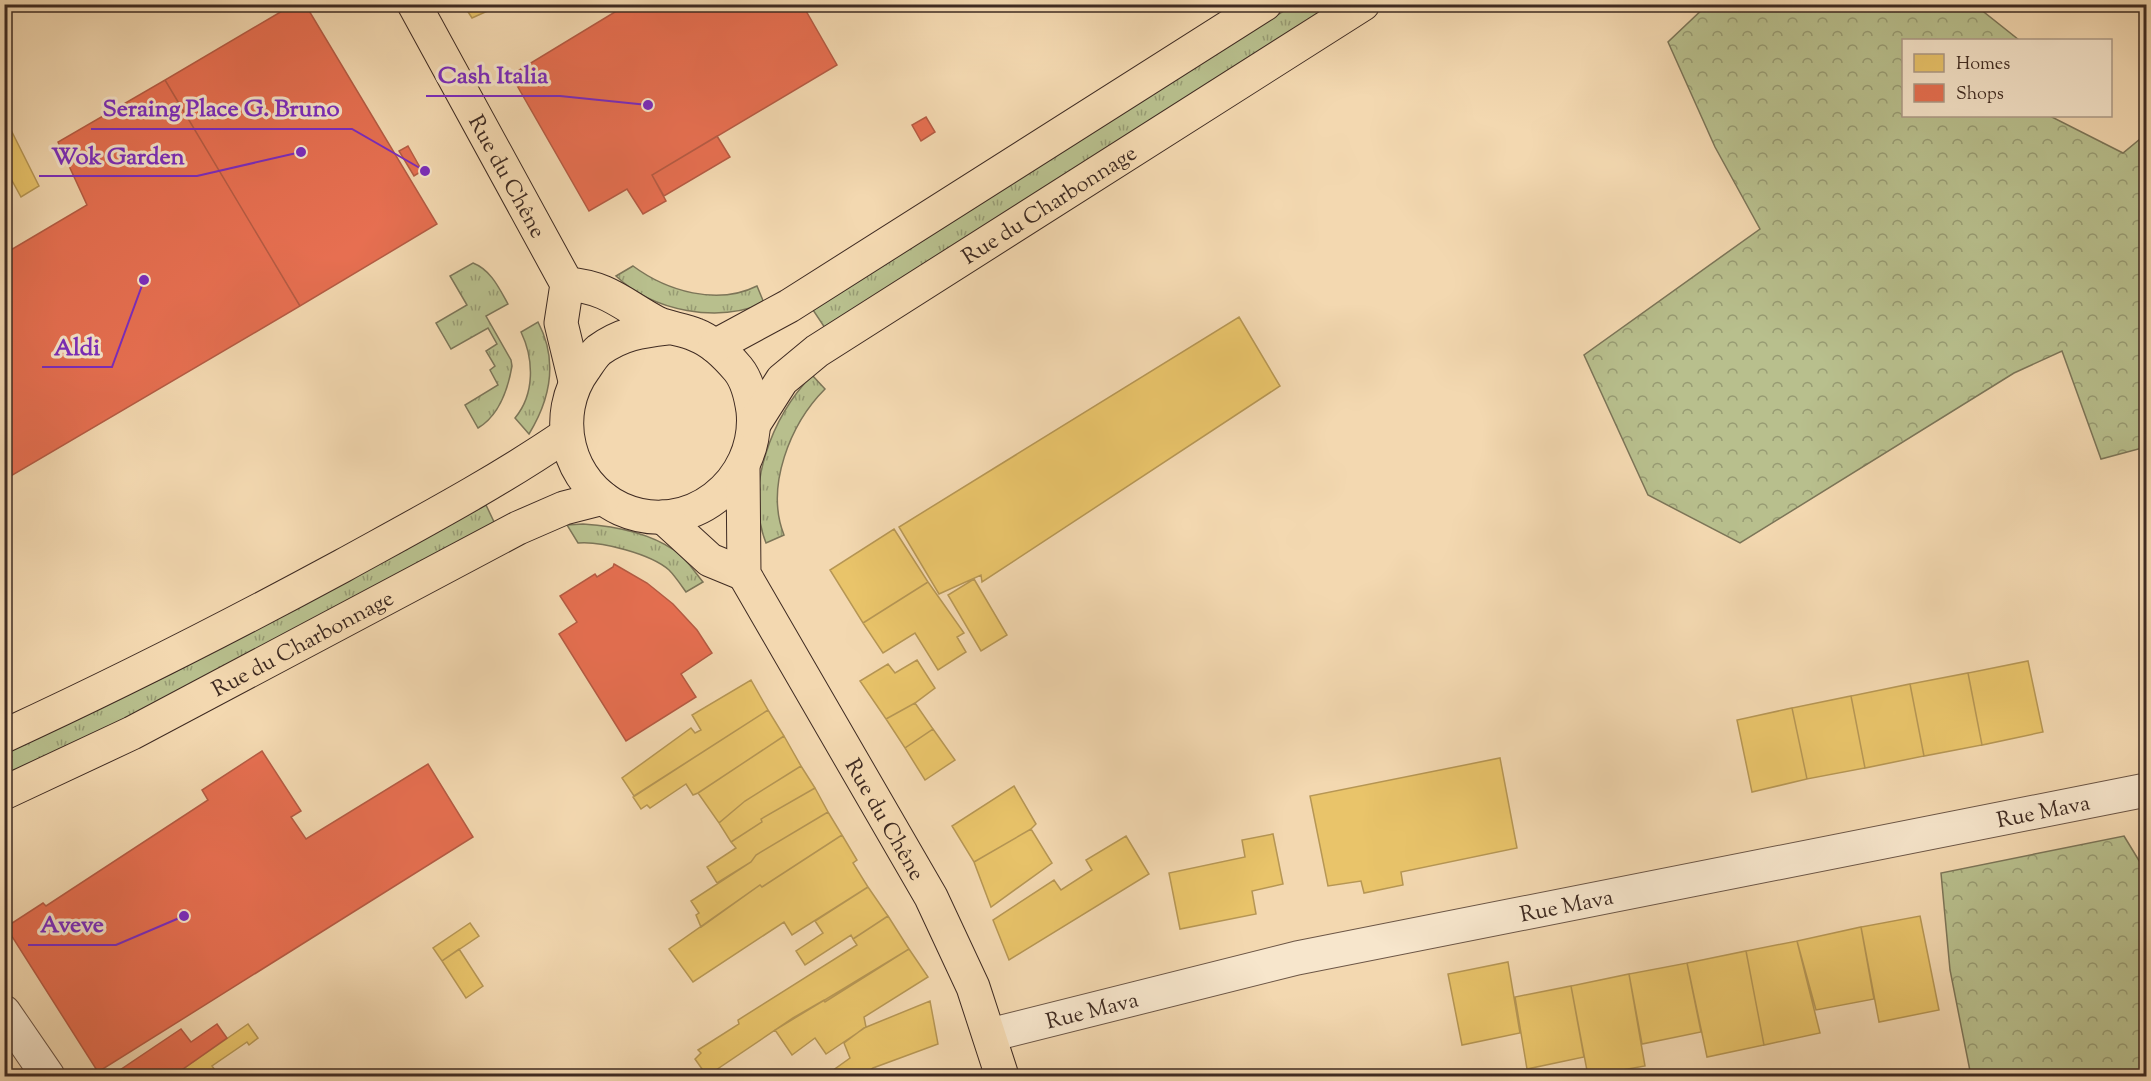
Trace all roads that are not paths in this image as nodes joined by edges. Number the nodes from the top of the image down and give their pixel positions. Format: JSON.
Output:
{"nodes":[{"id":1,"x":414,"y":4,"type":"edge"},
{"id":2,"x":1265,"y":4,"type":"edge"},
{"id":3,"x":1363,"y":4,"type":"edge"},
{"id":4,"x":567,"y":284,"type":"junction"},
{"id":5,"x":667,"y":328,"type":"junction"},
{"id":6,"x":715,"y":346,"type":"junction"},
{"id":7,"x":575,"y":381,"type":"junction"},
{"id":8,"x":754,"y":424,"type":"junction"},
{"id":9,"x":566,"y":435,"type":"junction"},
{"id":10,"x":743,"y":467,"type":"junction"},
{"id":11,"x":603,"y":498,"type":"junction"},
{"id":12,"x":663,"y":517,"type":"junction"},
{"id":13,"x":744,"y":574,"type":"junction"},
{"id":14,"x":4,"y":736,"type":"edge"},
{"id":15,"x":2146,"y":790,"type":"edge"},
{"id":16,"x":4,"y":793,"type":"edge"},
{"id":17,"x":4,"y":1012,"type":"edge"},
{"id":18,"x":990,"y":1035,"type":"junction"},
{"id":19,"x":48,"y":1077,"type":"edge"},
{"id":20,"x":1002,"y":1077,"type":"edge"}],
"edges":[{"from":1,"to":4,"type":"main road","name":"Rue du Chêne"},
{"from":2,"to":6,"type":"main road"},
{"from":3,"to":8,"type":"main road","name":"Rue du Charbonnage"},
{"from":4,"to":5,"type":"main road","name":"Rue du Chêne"},
{"from":4,"to":7,"type":"main road","name":"Rue du Chêne"},
{"from":5,"to":6,"type":"main road","name":"Rue du Chêne"},
{"from":5,"to":7,"type":"main road","name":"Rue du Chêne"},
{"from":6,"to":8,"type":"main road","name":"Rue du Chêne"},
{"from":7,"to":9,"type":"main road","name":"Rue du Chêne"},
{"from":8,"to":10,"type":"main road","name":"Rue du Chêne"},
{"from":9,"to":11,"type":"main road","name":"Rue du Chêne"},
{"from":9,"to":14,"type":"main road"},
{"from":10,"to":12,"type":"main road","name":"Rue du Chêne"},
{"from":10,"to":13,"type":"main road","name":"Rue du Chêne"},
{"from":11,"to":12,"type":"main road","name":"Rue du Chêne"},
{"from":11,"to":16,"type":"main road","name":"Rue du Charbonnage"},
{"from":12,"to":13,"type":"main road"},
{"from":13,"to":18,"type":"main road","name":"Rue du Chêne"},
{"from":15,"to":18,"type":"street","name":"Rue Mava"},
{"from":17,"to":19,"type":"street"},
{"from":18,"to":20,"type":"main road","name":"Rue du Chêne"}]}
